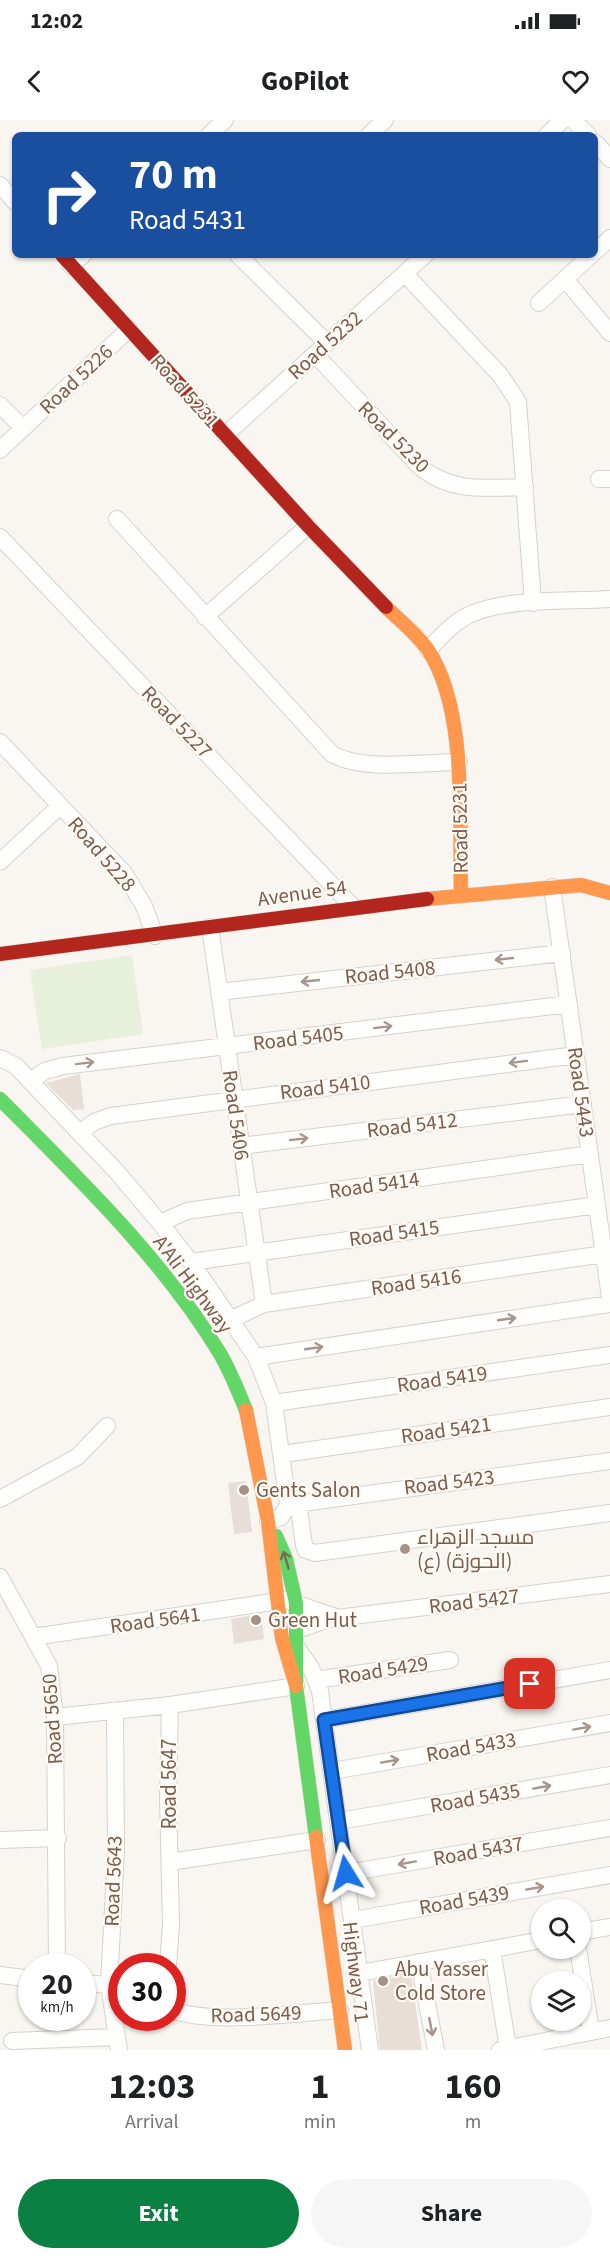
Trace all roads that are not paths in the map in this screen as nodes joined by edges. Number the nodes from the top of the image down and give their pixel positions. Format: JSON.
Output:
{"nodes":[{"id":1,"x":225,"y":120,"type":"edge"},
{"id":2,"x":563,"y":120,"type":"edge"},
{"id":3,"x":573,"y":120,"type":"edge"},
{"id":4,"x":384,"y":121,"type":"edge"},
{"id":5,"x":212,"y":132,"type":"edge"},
{"id":6,"x":372,"y":132,"type":"edge"},
{"id":7,"x":551,"y":132,"type":"edge"},
{"id":8,"x":585,"y":132,"type":"edge"},
{"id":9,"x":598,"y":145,"type":"edge"},
{"id":10,"x":610,"y":159,"type":"edge"},
{"id":11,"x":0,"y":185,"type":"edge"},
{"id":12,"x":12,"y":199,"type":"edge"},
{"id":13,"x":610,"y":238,"type":"edge"},
{"id":14,"x":598,"y":249,"type":"edge"},
{"id":15,"x":241,"y":258,"type":"edge"},
{"id":16,"x":422,"y":258,"type":"edge"},
{"id":17,"x":588,"y":258,"type":"edge"},
{"id":18,"x":72,"y":259,"type":"edge"},
{"id":19,"x":405,"y":274,"type":"junction"},
{"id":20,"x":565,"y":279,"type":"junction"},
{"id":21,"x":539,"y":303,"type":"dead end"},
{"id":22,"x":129,"y":329,"type":"junction"},
{"id":23,"x":610,"y":333,"type":"edge"},
{"id":24,"x":321,"y":349,"type":"junction"},
{"id":25,"x":0,"y":405,"type":"edge"},
{"id":26,"x":23,"y":428,"type":"junction"},
{"id":27,"x":225,"y":435,"type":"junction"},
{"id":28,"x":0,"y":450,"type":"edge"},
{"id":29,"x":525,"y":487,"type":"junction"},
{"id":30,"x":117,"y":519,"type":"dead end"},
{"id":31,"x":308,"y":526,"type":"junction"},
{"id":32,"x":0,"y":537,"type":"edge"},
{"id":33,"x":610,"y":600,"type":"edge"},
{"id":34,"x":533,"y":603,"type":"junction"},
{"id":35,"x":205,"y":616,"type":"junction"},
{"id":36,"x":428,"y":650,"type":"junction"},
{"id":37,"x":0,"y":742,"type":"edge"},
{"id":38,"x":459,"y":762,"type":"junction"},
{"id":39,"x":60,"y":806,"type":"junction"},
{"id":40,"x":0,"y":862,"type":"edge"},
{"id":41,"x":552,"y":887,"type":"junction"},
{"id":42,"x":610,"y":893,"type":"edge"},
{"id":43,"x":461,"y":894,"type":"junction"},
{"id":44,"x":353,"y":907,"type":"junction"},
{"id":45,"x":210,"y":927,"type":"junction"},
{"id":46,"x":155,"y":936,"type":"junction"},
{"id":47,"x":562,"y":953,"type":"junction"},
{"id":48,"x":0,"y":954,"type":"edge"},
{"id":49,"x":219,"y":992,"type":"junction"},
{"id":50,"x":569,"y":1004,"type":"junction"},
{"id":51,"x":226,"y":1047,"type":"junction"},
{"id":52,"x":576,"y":1055,"type":"junction"},
{"id":53,"x":0,"y":1058,"type":"edge"},
{"id":54,"x":30,"y":1081,"type":"junction"},
{"id":55,"x":0,"y":1086,"type":"edge"},
{"id":56,"x":234,"y":1098,"type":"junction"},
{"id":57,"x":0,"y":1099,"type":"edge"},
{"id":58,"x":583,"y":1104,"type":"junction"},
{"id":59,"x":12,"y":1112,"type":"junction"},
{"id":60,"x":80,"y":1133,"type":"junction"},
{"id":61,"x":241,"y":1146,"type":"junction"},
{"id":62,"x":590,"y":1154,"type":"junction"},
{"id":63,"x":249,"y":1202,"type":"junction"},
{"id":64,"x":602,"y":1212,"type":"edge"},
{"id":65,"x":160,"y":1223,"type":"junction"},
{"id":66,"x":256,"y":1252,"type":"junction"},
{"id":67,"x":604,"y":1254,"type":"junction"},
{"id":68,"x":191,"y":1262,"type":"junction"},
{"id":69,"x":610,"y":1297,"type":"edge"},
{"id":70,"x":264,"y":1304,"type":"junction"},
{"id":71,"x":610,"y":1304,"type":"edge"},
{"id":72,"x":232,"y":1319,"type":"junction"},
{"id":73,"x":610,"y":1355,"type":"edge"},
{"id":74,"x":256,"y":1357,"type":"junction"},
{"id":75,"x":274,"y":1403,"type":"junction"},
{"id":76,"x":610,"y":1407,"type":"edge"},
{"id":77,"x":107,"y":1426,"type":"dead end"},
{"id":78,"x":283,"y":1454,"type":"junction"},
{"id":79,"x":610,"y":1461,"type":"edge"},
{"id":80,"x":0,"y":1499,"type":"edge"},
{"id":81,"x":293,"y":1503,"type":"junction"},
{"id":82,"x":610,"y":1513,"type":"edge"},
{"id":83,"x":268,"y":1521,"type":"junction"},
{"id":84,"x":0,"y":1577,"type":"edge"},
{"id":85,"x":610,"y":1584,"type":"edge"},
{"id":86,"x":276,"y":1602,"type":"junction"},
{"id":87,"x":296,"y":1603,"type":"junction"},
{"id":88,"x":337,"y":1618,"type":"junction"},
{"id":89,"x":33,"y":1637,"type":"junction"},
{"id":90,"x":291,"y":1637,"type":"junction"},
{"id":91,"x":450,"y":1660,"type":"dead end"},
{"id":92,"x":610,"y":1670,"type":"edge"},
{"id":93,"x":316,"y":1680,"type":"junction"},
{"id":94,"x":296,"y":1686,"type":"junction"},
{"id":95,"x":170,"y":1705,"type":"junction"},
{"id":96,"x":115,"y":1712,"type":"junction"},
{"id":97,"x":300,"y":1716,"type":"junction"},
{"id":98,"x":55,"y":1717,"type":"junction"},
{"id":99,"x":610,"y":1723,"type":"edge"},
{"id":100,"x":325,"y":1724,"type":"junction"},
{"id":101,"x":332,"y":1771,"type":"junction"},
{"id":102,"x":610,"y":1775,"type":"edge"},
{"id":103,"x":339,"y":1821,"type":"junction"},
{"id":104,"x":610,"y":1828,"type":"edge"},
{"id":105,"x":58,"y":1838,"type":"junction"},
{"id":106,"x":0,"y":1839,"type":"edge"},
{"id":107,"x":317,"y":1840,"type":"junction"},
{"id":108,"x":170,"y":1862,"type":"junction"},
{"id":109,"x":346,"y":1873,"type":"junction"},
{"id":110,"x":610,"y":1875,"type":"edge"},
{"id":111,"x":353,"y":1920,"type":"junction"},
{"id":112,"x":610,"y":1927,"type":"edge"},
{"id":113,"x":591,"y":1930,"type":"edge"},
{"id":114,"x":531,"y":1942,"type":"edge"},
{"id":115,"x":492,"y":1948,"type":"junction"},
{"id":116,"x":57,"y":1953,"type":"edge"},
{"id":117,"x":115,"y":1953,"type":"edge"},
{"id":118,"x":169,"y":1953,"type":"edge"},
{"id":119,"x":580,"y":1959,"type":"edge"},
{"id":120,"x":419,"y":1962,"type":"junction"},
{"id":121,"x":360,"y":1973,"type":"junction"},
{"id":122,"x":0,"y":1975,"type":"edge"},
{"id":123,"x":18,"y":1977,"type":"edge"},
{"id":124,"x":340,"y":2010,"type":"junction"},
{"id":125,"x":186,"y":2016,"type":"edge"},
{"id":126,"x":610,"y":2028,"type":"edge"},
{"id":127,"x":591,"y":2032,"type":"junction"},
{"id":128,"x":12,"y":2041,"type":"dead end"},
{"id":129,"x":117,"y":2044,"type":"edge"},
{"id":130,"x":504,"y":2049,"type":"edge"},
{"id":131,"x":345,"y":2050,"type":"edge"},
{"id":132,"x":370,"y":2050,"type":"edge"},
{"id":133,"x":436,"y":2050,"type":"edge"}],
"edges":[{"from":1,"to":5,"type":"street"},
{"from":2,"to":7,"type":"street"},
{"from":3,"to":8,"type":"street"},
{"from":4,"to":6,"type":"street"},
{"from":9,"to":10,"type":"street"},
{"from":11,"to":12,"type":"street"},
{"from":13,"to":14,"type":"street"},
{"from":15,"to":24,"type":"street","name":"Road 5230"},
{"from":16,"to":19,"type":"street","name":"Road 5232"},
{"from":17,"to":20,"type":"street"},
{"from":18,"to":22,"type":"street","name":"Road 5231"},
{"from":19,"to":24,"type":"street","name":"Road 5232"},
{"from":19,"to":29,"type":"street"},
{"from":20,"to":21,"type":"street"},
{"from":20,"to":23,"type":"street"},
{"from":22,"to":26,"type":"street","name":"Road 5226"},
{"from":22,"to":27,"type":"street","name":"Road 5231"},
{"from":24,"to":27,"type":"street","name":"Road 5232"},
{"from":24,"to":29,"type":"street","name":"Road 5230"},
{"from":25,"to":26,"type":"street","name":"Road 5226"},
{"from":26,"to":28,"type":"street","name":"Road 5226"},
{"from":27,"to":31,"type":"street","name":"Road 5231"},
{"from":29,"to":34,"type":"street"},
{"from":30,"to":35,"type":"street","name":"Road 5231"},
{"from":31,"to":35,"type":"street"},
{"from":31,"to":36,"type":"street","name":"Road 5231"},
{"from":32,"to":44,"type":"street","name":"Road 5227"},
{"from":33,"to":34,"type":"street"},
{"from":34,"to":36,"type":"street"},
{"from":35,"to":38,"type":"street","name":"Road 5231"},
{"from":36,"to":38,"type":"street","name":"Road 5231"},
{"from":37,"to":39,"type":"street","name":"Road 5228"},
{"from":38,"to":43,"type":"street","name":"Road 5231"},
{"from":39,"to":40,"type":"street","name":"Road 5228"},
{"from":39,"to":46,"type":"street","name":"Road 5228"},
{"from":41,"to":42,"type":"street","name":"Avenue 54"},
{"from":41,"to":43,"type":"street","name":"Avenue 54"},
{"from":41,"to":47,"type":"street","name":"Road 5443"},
{"from":43,"to":44,"type":"street","name":"Avenue 54"},
{"from":44,"to":45,"type":"street","name":"Avenue 54"},
{"from":45,"to":46,"type":"street","name":"Avenue 54"},
{"from":45,"to":49,"type":"street","name":"Road 5406"},
{"from":46,"to":48,"type":"street","name":"Avenue 54"},
{"from":47,"to":49,"type":"street","name":"Road 5408","one_way":true},
{"from":47,"to":50,"type":"street","name":"Road 5443"},
{"from":49,"to":51,"type":"street","name":"Road 5406"},
{"from":51,"to":50,"type":"street","name":"Road 5405","one_way":true},
{"from":50,"to":52,"type":"street","name":"Road 5443"},
{"from":54,"to":51,"type":"street","name":"Road 5405","one_way":true},
{"from":51,"to":56,"type":"street","name":"Road 5406"},
{"from":52,"to":56,"type":"street","name":"Road 5410","one_way":true},
{"from":52,"to":58,"type":"street","name":"Road 5443"},
{"from":53,"to":54,"type":"street"},
{"from":54,"to":60,"type":"street"},
{"from":55,"to":59,"type":"street","name":"A'Ali Highway"},
{"from":56,"to":60,"type":"street","name":"Road 5410"},
{"from":56,"to":61,"type":"street","name":"Road 5406"},
{"from":57,"to":59,"type":"street","name":"A'Ali Highway"},
{"from":61,"to":58,"type":"street","name":"Road 5412","one_way":true},
{"from":58,"to":62,"type":"street","name":"Road 5443"},
{"from":59,"to":83,"type":"street","name":"A'Ali Highway"},
{"from":60,"to":65,"type":"street"},
{"from":61,"to":63,"type":"street","name":"Road 5406"},
{"from":62,"to":63,"type":"street","name":"Road 5414"},
{"from":62,"to":64,"type":"street","name":"Road 5443"},
{"from":63,"to":65,"type":"street","name":"Road 5414"},
{"from":63,"to":66,"type":"street","name":"Road 5406"},
{"from":64,"to":66,"type":"street","name":"Road 5415"},
{"from":64,"to":67,"type":"street","name":"Road 5443"},
{"from":65,"to":68,"type":"street"},
{"from":66,"to":68,"type":"street","name":"Road 5415"},
{"from":66,"to":70,"type":"street","name":"Road 5406"},
{"from":67,"to":69,"type":"street","name":"Road 5443"},
{"from":67,"to":70,"type":"street","name":"Road 5416"},
{"from":68,"to":72,"type":"street"},
{"from":70,"to":72,"type":"street","name":"Road 5416"},
{"from":74,"to":71,"type":"street","one_way":true},
{"from":72,"to":74,"type":"street"},
{"from":73,"to":75,"type":"street","name":"Road 5419"},
{"from":74,"to":75,"type":"street"},
{"from":75,"to":78,"type":"street"},
{"from":76,"to":78,"type":"street","name":"Road 5421"},
{"from":77,"to":80,"type":"street"},
{"from":78,"to":81,"type":"street"},
{"from":79,"to":81,"type":"street","name":"Road 5423"},
{"from":81,"to":82,"type":"street"},
{"from":81,"to":83,"type":"street"},
{"from":83,"to":86,"type":"street","name":"A'Ali Highway"},
{"from":87,"to":83,"type":"street","name":"A'Ali Highway","one_way":true},
{"from":84,"to":89,"type":"street","name":"Road 5650"},
{"from":85,"to":88,"type":"street","name":"Road 5427"},
{"from":86,"to":87,"type":"street","name":"Road 5641"},
{"from":86,"to":89,"type":"street","name":"Road 5641"},
{"from":86,"to":90,"type":"street","name":"A'Ali Highway"},
{"from":87,"to":88,"type":"street","name":"Road 5427"},
{"from":87,"to":90,"type":"street","name":"A'Ali Highway"},
{"from":88,"to":90,"type":"street","name":"Road 5427"},
{"from":89,"to":98,"type":"street","name":"Road 5650"},
{"from":90,"to":93,"type":"street"},
{"from":90,"to":94,"type":"street","name":"A'Ali Highway"},
{"from":91,"to":93,"type":"street","name":"Road 5429"},
{"from":92,"to":100,"type":"street"},
{"from":93,"to":100,"type":"street"},
{"from":94,"to":95,"type":"street"},
{"from":94,"to":97,"type":"street","name":"Highway 71"},
{"from":95,"to":96,"type":"street"},
{"from":95,"to":108,"type":"street","name":"Road 5647"},
{"from":96,"to":98,"type":"street"},
{"from":96,"to":117,"type":"street","name":"Road 5643"},
{"from":97,"to":100,"type":"street"},
{"from":97,"to":107,"type":"street","name":"Highway 71"},
{"from":98,"to":105,"type":"street","name":"Road 5650"},
{"from":101,"to":99,"type":"street","name":"Road 5433","one_way":true},
{"from":100,"to":101,"type":"street"},
{"from":101,"to":103,"type":"street"},
{"from":103,"to":102,"type":"street","name":"Road 5435","one_way":true},
{"from":103,"to":109,"type":"street"},
{"from":104,"to":109,"type":"street","name":"Road 5437","one_way":true},
{"from":105,"to":106,"type":"street"},
{"from":105,"to":116,"type":"street","name":"Road 5650"},
{"from":107,"to":108,"type":"street","name":"Road 5647"},
{"from":107,"to":124,"type":"street","name":"Highway 71"},
{"from":108,"to":118,"type":"street","name":"Road 5647"},
{"from":109,"to":111,"type":"street"},
{"from":111,"to":110,"type":"street","name":"Road 5439","one_way":true},
{"from":111,"to":121,"type":"street"},
{"from":112,"to":113,"type":"street"},
{"from":114,"to":115,"type":"street"},
{"from":115,"to":120,"type":"street"},
{"from":115,"to":130,"type":"street"},
{"from":119,"to":127,"type":"street"},
{"from":120,"to":121,"type":"street"},
{"from":120,"to":133,"type":"street","one_way":true},
{"from":121,"to":132,"type":"street"},
{"from":122,"to":123,"type":"street"},
{"from":124,"to":125,"type":"street","name":"Road 5649"},
{"from":124,"to":131,"type":"street","name":"Highway 71"},
{"from":126,"to":127,"type":"street"},
{"from":127,"to":130,"type":"street"},
{"from":128,"to":129,"type":"street"}]}
